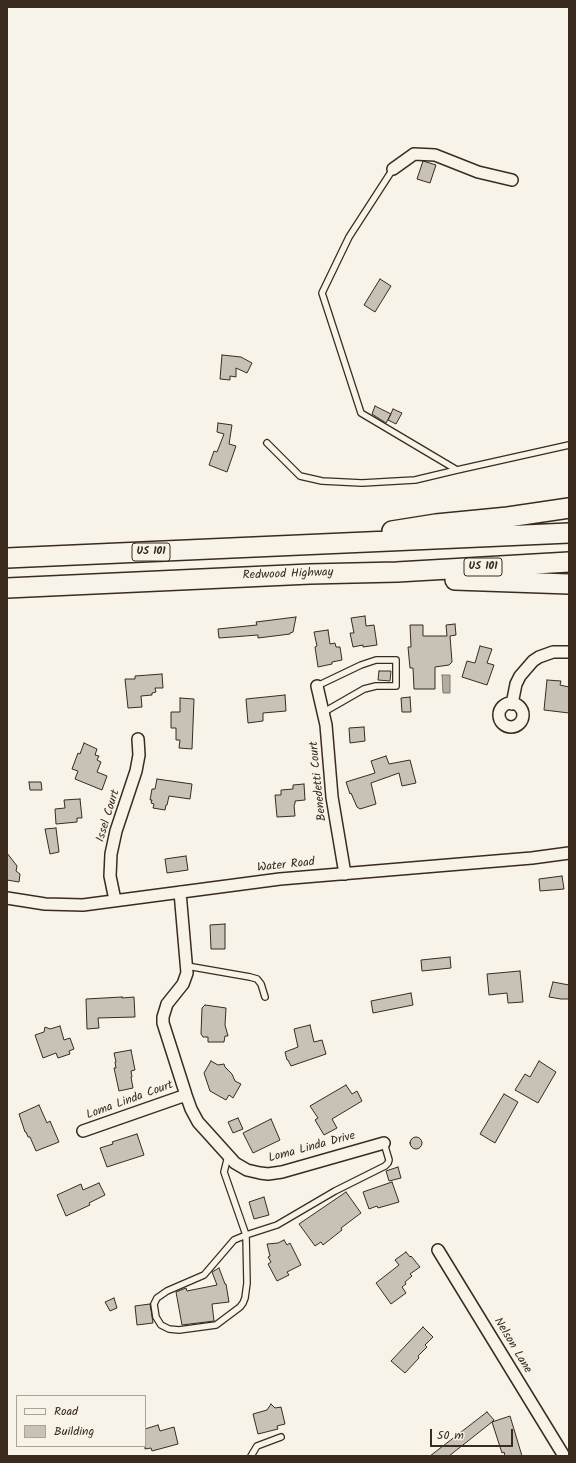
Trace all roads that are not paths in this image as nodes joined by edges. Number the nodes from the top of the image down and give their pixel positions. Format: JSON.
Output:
{"nodes":[{"id":1,"x":392,"y":169,"type":"joint"},
{"id":2,"x":512,"y":180,"type":"dead end"},
{"id":3,"x":267,"y":443,"type":"dead end"},
{"id":4,"x":569,"y":445,"type":"edge"},
{"id":5,"x":457,"y":470,"type":"junction"},
{"id":6,"x":569,"y":508,"type":"edge"},
{"id":7,"x":569,"y":533,"type":"edge"},
{"id":8,"x":295,"y":546,"type":"junction"},
{"id":9,"x":7,"y":558,"type":"edge"},
{"id":10,"x":569,"y":562,"type":"edge"},
{"id":11,"x":397,"y":572,"type":"junction"},
{"id":12,"x":569,"y":584,"type":"edge"},
{"id":13,"x":7,"y":588,"type":"edge"},
{"id":14,"x":569,"y":652,"type":"edge"},
{"id":15,"x":317,"y":686,"type":"joint"},
{"id":16,"x":512,"y":704,"type":"dead end"},
{"id":17,"x":324,"y":712,"type":"junction"},
{"id":18,"x":138,"y":739,"type":"dead end"},
{"id":19,"x":569,"y":853,"type":"edge"},
{"id":20,"x":345,"y":874,"type":"junction"},
{"id":21,"x":180,"y":892,"type":"junction"},
{"id":22,"x":7,"y":898,"type":"edge"},
{"id":23,"x":115,"y":900,"type":"junction"},
{"id":24,"x":187,"y":966,"type":"junction"},
{"id":25,"x":265,"y":997,"type":"dead end"},
{"id":26,"x":186,"y":1095,"type":"junction"},
{"id":27,"x":84,"y":1131,"type":"dead end"},
{"id":28,"x":384,"y":1142,"type":"joint"},
{"id":29,"x":228,"y":1156,"type":"junction"},
{"id":30,"x":246,"y":1235,"type":"junction"},
{"id":31,"x":438,"y":1250,"type":"dead end"},
{"id":32,"x":282,"y":1437,"type":"dead end"},
{"id":33,"x":251,"y":1456,"type":"edge"},
{"id":34,"x":564,"y":1456,"type":"edge"}],
"edges":[{"from":1,"to":2,"type":"street"},
{"from":1,"to":5,"type":"lane"},
{"from":3,"to":5,"type":"lane"},
{"from":4,"to":5,"type":"lane"},
{"from":6,"to":8,"type":"highway"},
{"from":7,"to":8,"type":"highway","number":"US 101"},
{"from":8,"to":9,"type":"highway","number":"US 101"},
{"from":10,"to":11,"type":"highway","name":"Redwood Highway","number":"US 101"},
{"from":11,"to":12,"type":"highway"},
{"from":11,"to":13,"type":"highway","name":"Redwood Highway","number":"US 101"},
{"from":14,"to":16,"type":"street"},
{"from":15,"to":17,"type":"street","name":"Benedetti Court"},
{"from":15,"to":17,"type":"lane"},
{"from":17,"to":20,"type":"street","name":"Benedetti Court"},
{"from":18,"to":23,"type":"street","name":"Issel Court"},
{"from":19,"to":20,"type":"street","name":"Water Road"},
{"from":20,"to":21,"type":"street","name":"Water Road"},
{"from":21,"to":23,"type":"street","name":"Water Road"},
{"from":21,"to":24,"type":"street","name":"Loma Linda Drive"},
{"from":22,"to":23,"type":"street","name":"Water Road"},
{"from":24,"to":25,"type":"lane"},
{"from":24,"to":26,"type":"street","name":"Loma Linda Drive"},
{"from":26,"to":27,"type":"street","name":"Loma Linda Court"},
{"from":26,"to":29,"type":"street","name":"Loma Linda Drive"},
{"from":28,"to":29,"type":"street","name":"Loma Linda Drive"},
{"from":28,"to":30,"type":"lane"},
{"from":29,"to":30,"type":"lane"},
{"from":30,"to":30,"type":"lane"},
{"from":31,"to":34,"type":"street","name":"Nelson Lane"},
{"from":32,"to":33,"type":"lane"}]}
